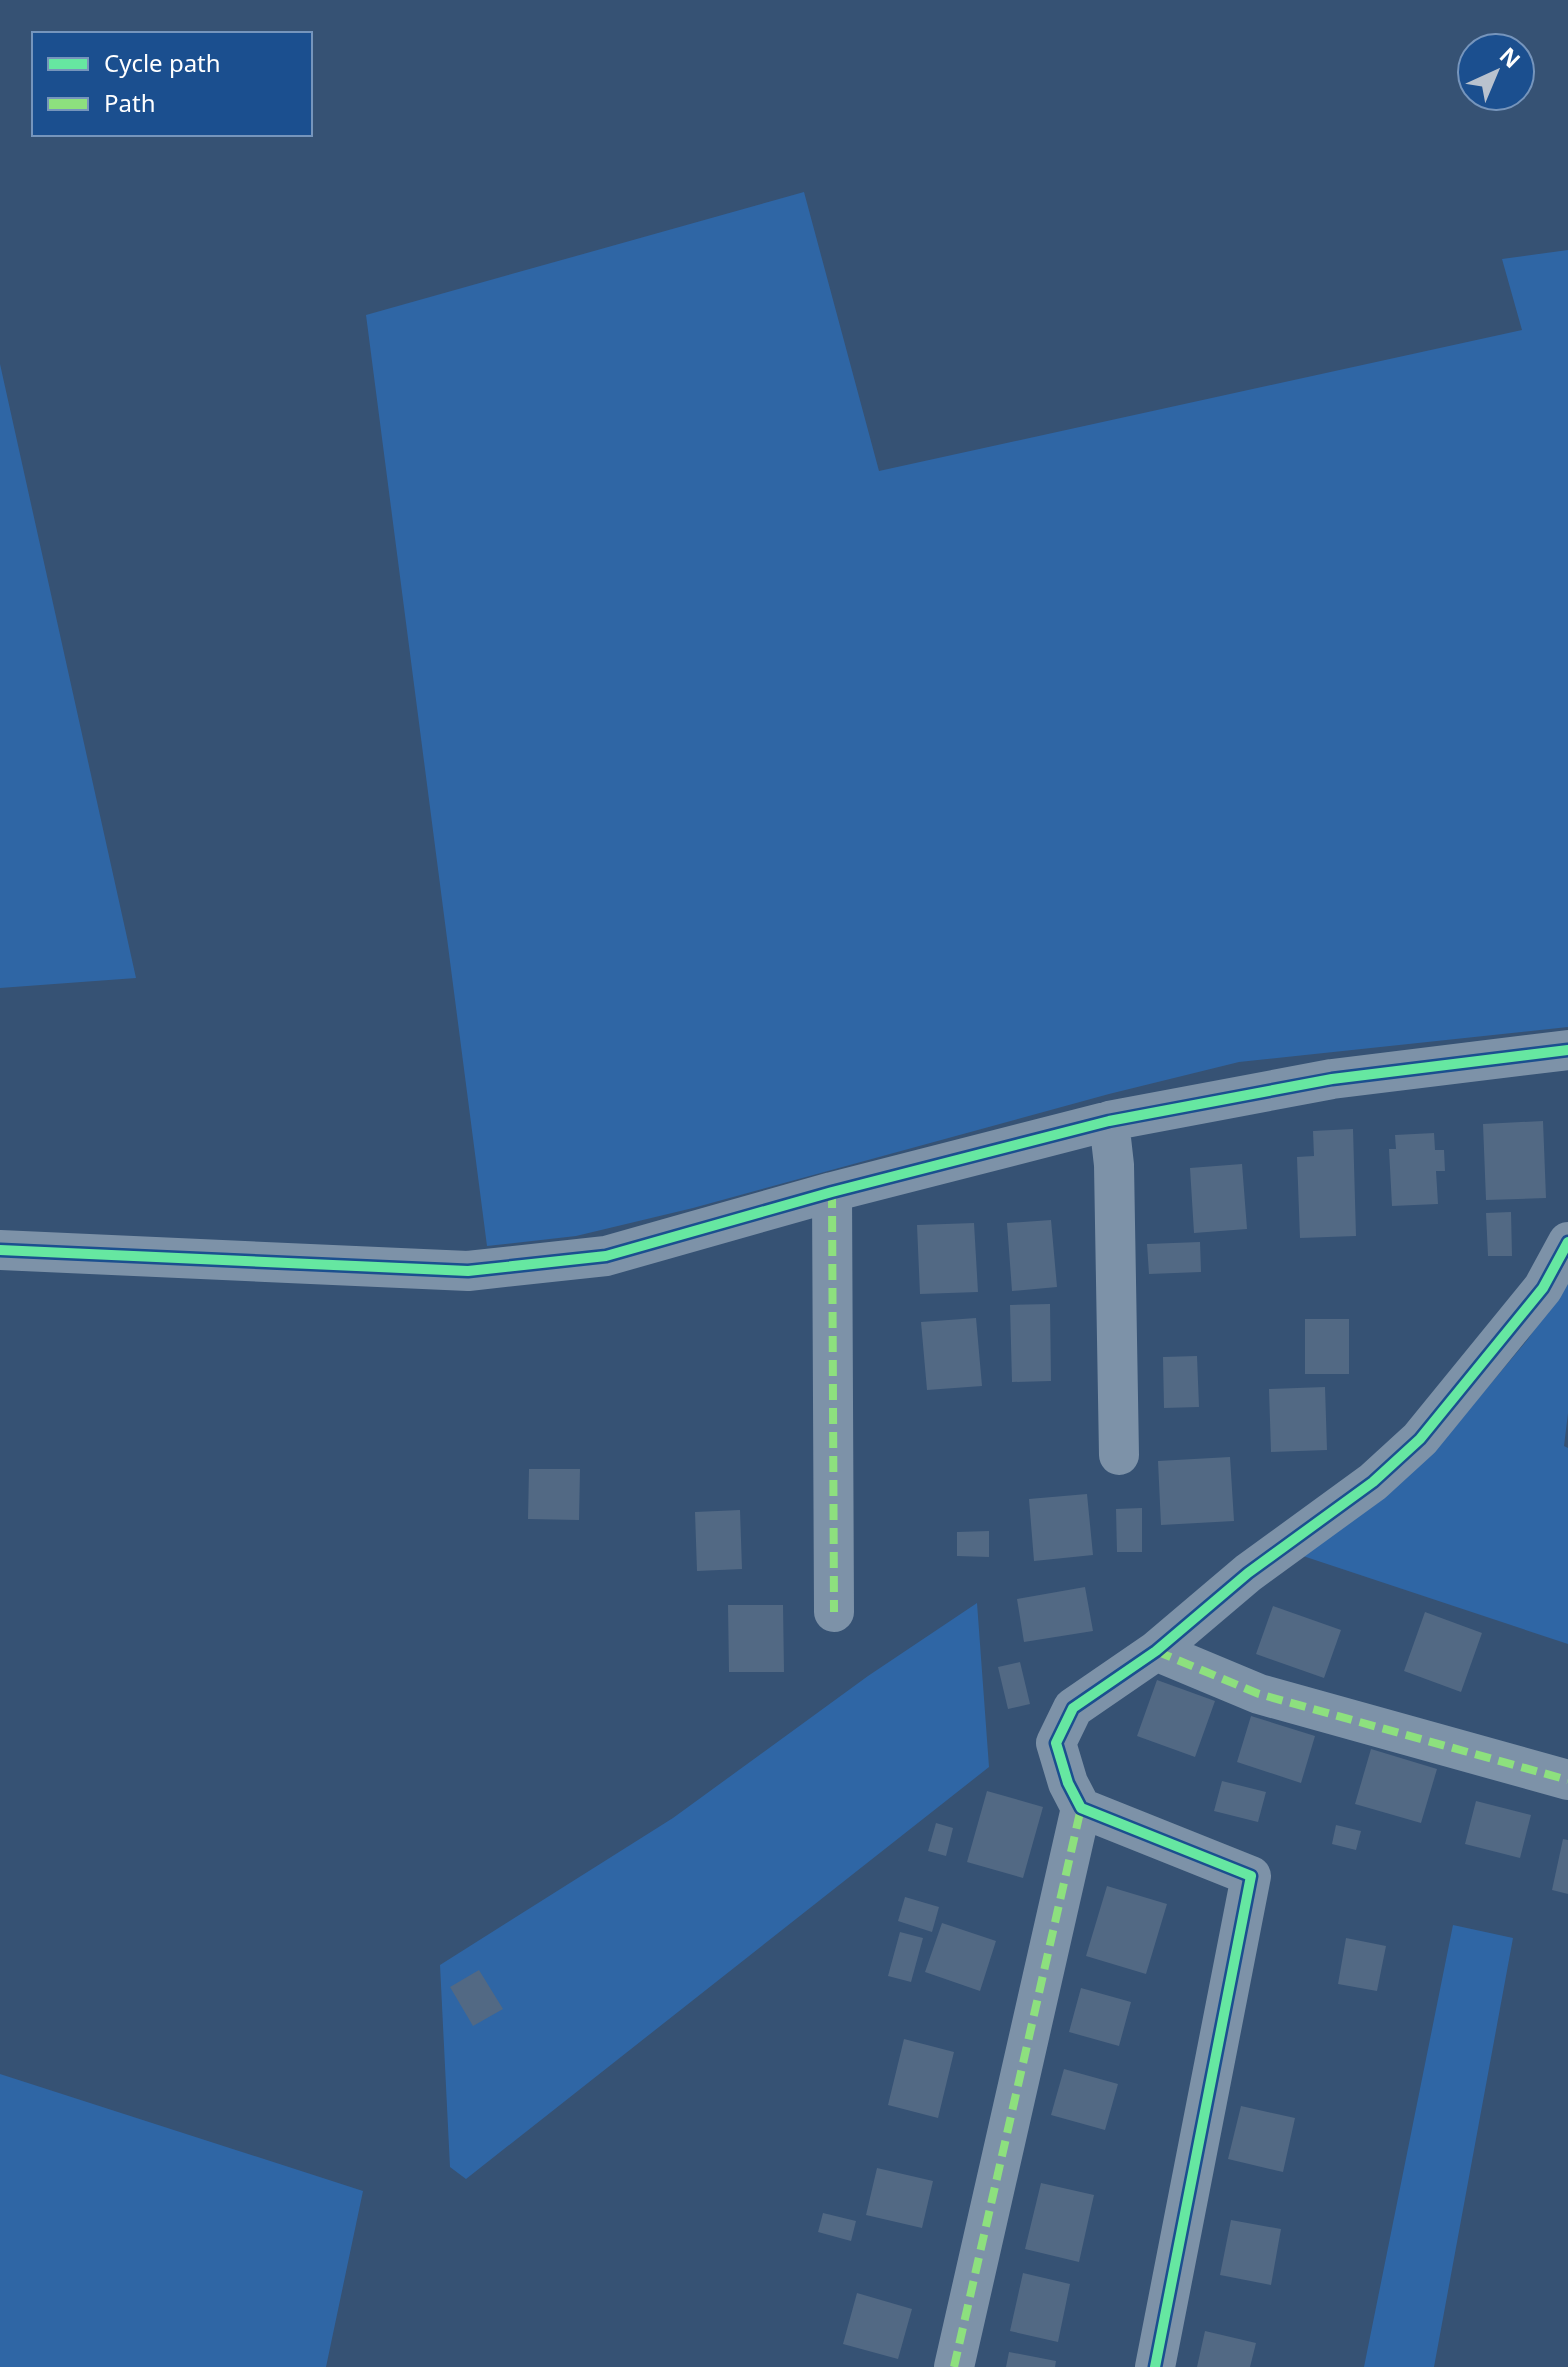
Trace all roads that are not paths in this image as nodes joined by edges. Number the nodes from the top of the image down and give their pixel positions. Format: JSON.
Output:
{"nodes":[{"id":1,"x":1568,"y":1050,"type":"edge"},
{"id":2,"x":1109,"y":1121,"type":"junction"},
{"id":3,"x":832,"y":1192,"type":"junction"},
{"id":4,"x":1568,"y":1242,"type":"edge"},
{"id":5,"x":0,"y":1250,"type":"edge"},
{"id":6,"x":1119,"y":1455,"type":"dead end"},
{"id":7,"x":834,"y":1612,"type":"dead end"},
{"id":8,"x":1156,"y":1651,"type":"junction"},
{"id":9,"x":1568,"y":1780,"type":"edge"},
{"id":10,"x":1081,"y":1808,"type":"junction"},
{"id":11,"x":954,"y":2367,"type":"edge"},
{"id":12,"x":1155,"y":2367,"type":"edge"}],
"edges":[{"from":1,"to":2,"type":"street"},
{"from":2,"to":3,"type":"street"},
{"from":2,"to":6,"type":"street"},
{"from":3,"to":5,"type":"street"},
{"from":3,"to":7,"type":"street"},
{"from":4,"to":8,"type":"street"},
{"from":8,"to":9,"type":"street"},
{"from":8,"to":10,"type":"street"},
{"from":10,"to":11,"type":"street"},
{"from":10,"to":12,"type":"street"}]}
